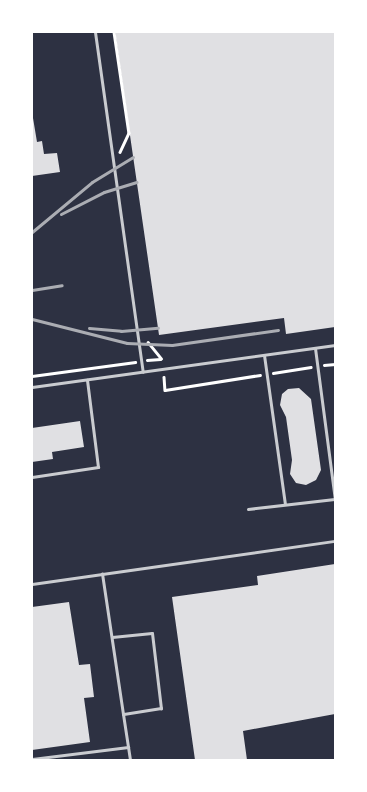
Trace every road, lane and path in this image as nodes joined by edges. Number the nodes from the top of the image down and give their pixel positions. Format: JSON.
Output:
{"nodes":[{"id":1,"x":95,"y":32,"type":"edge"},
{"id":2,"x":114,"y":32,"type":"edge"},
{"id":3,"x":120,"y":159,"type":"dead end"},
{"id":4,"x":146,"y":336,"type":"dead end"},
{"id":5,"x":335,"y":346,"type":"edge"},
{"id":6,"x":315,"y":348,"type":"junction"},
{"id":7,"x":264,"y":355,"type":"junction"},
{"id":8,"x":161,"y":358,"type":"dead end"},
{"id":9,"x":143,"y":372,"type":"junction"},
{"id":10,"x":87,"y":380,"type":"junction"},
{"id":11,"x":32,"y":388,"type":"edge"},
{"id":12,"x":32,"y":477,"type":"edge"},
{"id":13,"x":335,"y":499,"type":"edge"},
{"id":14,"x":285,"y":504,"type":"junction"},
{"id":15,"x":248,"y":509,"type":"dead end"},
{"id":16,"x":335,"y":541,"type":"edge"},
{"id":17,"x":102,"y":574,"type":"junction"},
{"id":18,"x":32,"y":584,"type":"edge"},
{"id":19,"x":112,"y":637,"type":"junction"},
{"id":20,"x":123,"y":714,"type":"junction"},
{"id":21,"x":128,"y":748,"type":"junction"},
{"id":22,"x":32,"y":759,"type":"edge"},
{"id":23,"x":130,"y":760,"type":"edge"}],
"edges":[{"from":1,"to":9,"type":"lane"},
{"from":2,"to":3,"type":"path"},
{"from":4,"to":8,"type":"path"},
{"from":5,"to":6,"type":"lane"},
{"from":6,"to":7,"type":"lane"},
{"from":6,"to":13,"type":"lane"},
{"from":7,"to":9,"type":"lane"},
{"from":7,"to":14,"type":"lane"},
{"from":9,"to":10,"type":"lane"},
{"from":10,"to":11,"type":"lane"},
{"from":10,"to":12,"type":"lane"},
{"from":13,"to":14,"type":"lane"},
{"from":14,"to":15,"type":"lane"},
{"from":16,"to":17,"type":"lane"},
{"from":17,"to":18,"type":"lane"},
{"from":17,"to":19,"type":"lane"},
{"from":19,"to":20,"type":"lane"},
{"from":19,"to":20,"type":"lane"},
{"from":20,"to":21,"type":"lane"},
{"from":21,"to":22,"type":"lane"},
{"from":21,"to":23,"type":"lane"}]}
